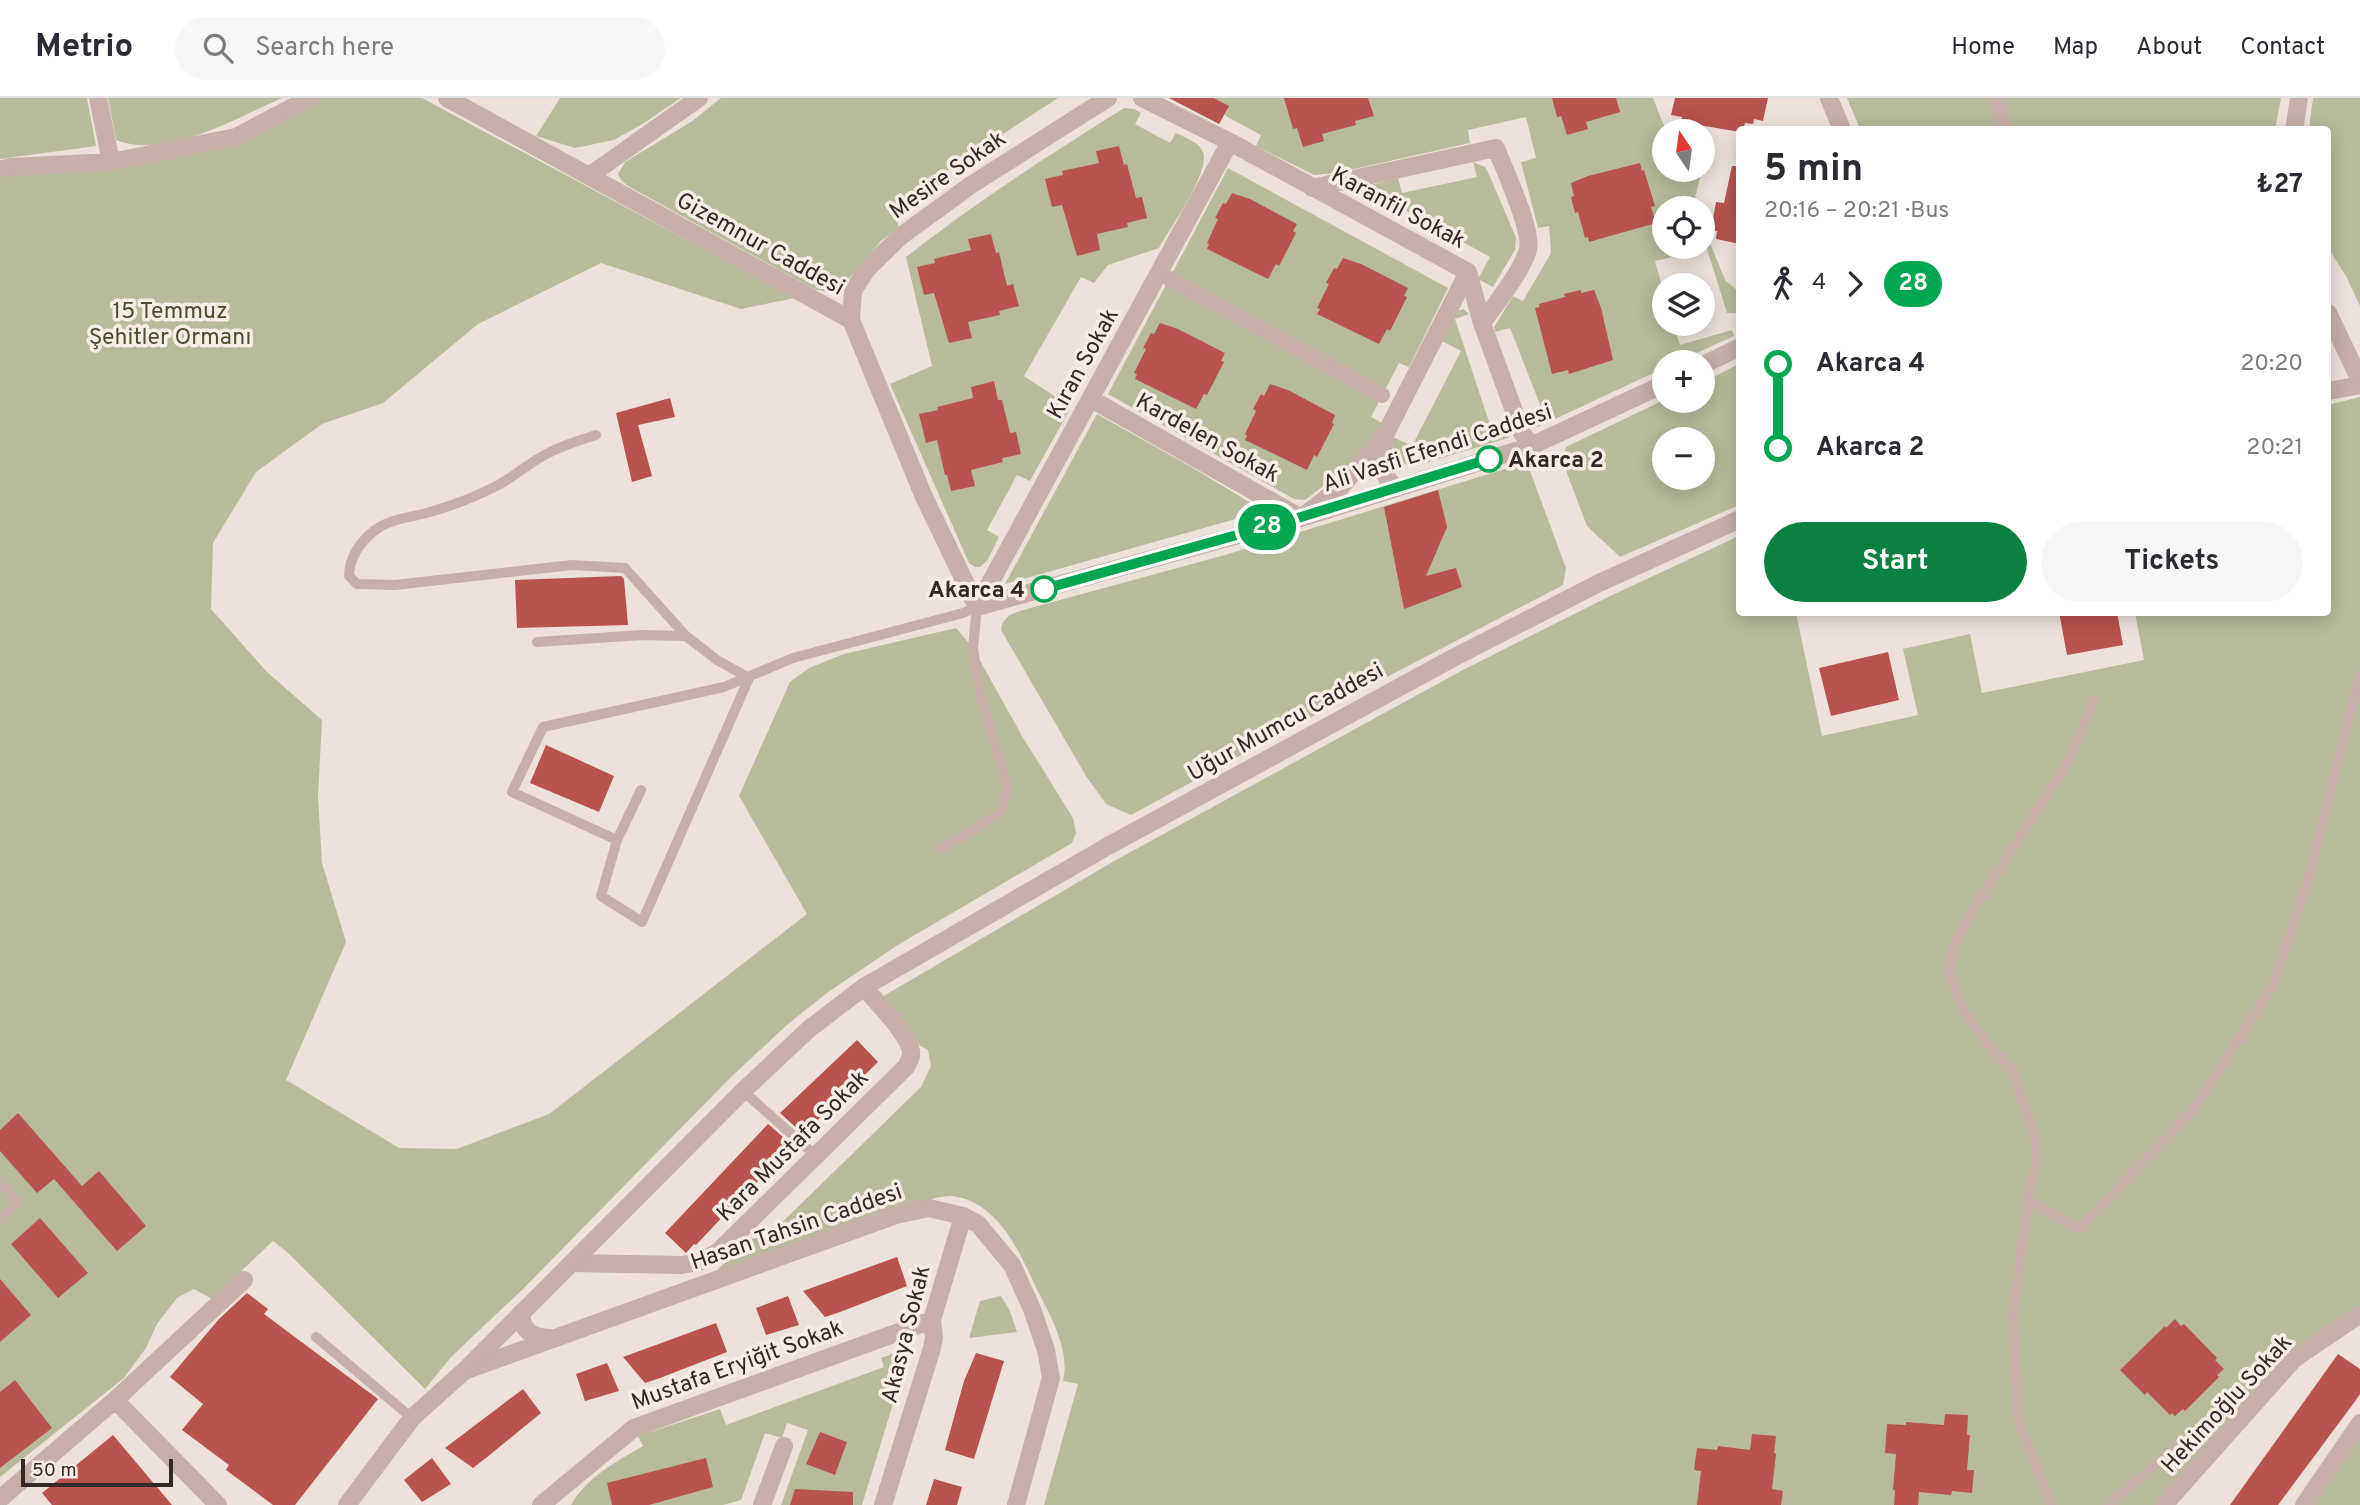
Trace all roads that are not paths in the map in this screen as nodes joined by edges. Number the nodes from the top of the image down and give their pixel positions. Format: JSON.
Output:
{"nodes":[{"id":1,"x":98,"y":98,"type":"edge"},
{"id":2,"x":310,"y":98,"type":"edge"},
{"id":3,"x":447,"y":98,"type":"edge"},
{"id":4,"x":699,"y":98,"type":"edge"},
{"id":5,"x":1108,"y":98,"type":"edge"},
{"id":6,"x":1142,"y":98,"type":"edge"},
{"id":7,"x":1829,"y":98,"type":"edge"},
{"id":8,"x":1997,"y":98,"type":"edge"},
{"id":9,"x":2299,"y":98,"type":"edge"},
{"id":10,"x":1840,"y":126,"type":"edge"},
{"id":11,"x":2004,"y":126,"type":"edge"},
{"id":12,"x":2295,"y":126,"type":"edge"},
{"id":13,"x":1230,"y":142,"type":"junction"},
{"id":14,"x":111,"y":162,"type":"junction"},
{"id":15,"x":0,"y":170,"type":"edge"},
{"id":16,"x":589,"y":176,"type":"junction"},
{"id":17,"x":1312,"y":188,"type":"junction"},
{"id":18,"x":1468,"y":272,"type":"junction"},
{"id":19,"x":1170,"y":279,"type":"dead end"},
{"id":20,"x":2331,"y":319,"type":"edge"},
{"id":21,"x":851,"y":320,"type":"junction"},
{"id":22,"x":1482,"y":323,"type":"junction"},
{"id":23,"x":1736,"y":349,"type":"edge"},
{"id":24,"x":1715,"y":359,"type":"edge"},
{"id":25,"x":2360,"y":382,"type":"edge"},
{"id":26,"x":1652,"y":390,"type":"edge"},
{"id":27,"x":2331,"y":390,"type":"edge"},
{"id":28,"x":1382,"y":395,"type":"dead end"},
{"id":29,"x":1091,"y":399,"type":"junction"},
{"id":30,"x":1386,"y":433,"type":"junction"},
{"id":31,"x":596,"y":435,"type":"dead end"},
{"id":32,"x":1531,"y":446,"type":"junction"},
{"id":33,"x":1395,"y":487,"type":"junction"},
{"id":34,"x":1301,"y":517,"type":"junction"},
{"id":35,"x":1736,"y":521,"type":"edge"},
{"id":36,"x":977,"y":607,"type":"junction"},
{"id":37,"x":685,"y":636,"type":"junction"},
{"id":38,"x":537,"y":642,"type":"dead end"},
{"id":39,"x":2360,"y":674,"type":"edge"},
{"id":40,"x":749,"y":678,"type":"junction"},
{"id":41,"x":2094,"y":699,"type":"dead end"},
{"id":42,"x":641,"y":790,"type":"dead end"},
{"id":43,"x":617,"y":840,"type":"junction"},
{"id":44,"x":939,"y":849,"type":"dead end"},
{"id":45,"x":864,"y":987,"type":"junction"},
{"id":46,"x":743,"y":1091,"type":"junction"},
{"id":47,"x":816,"y":1156,"type":"junction"},
{"id":48,"x":0,"y":1182,"type":"edge"},
{"id":49,"x":2028,"y":1201,"type":"junction"},
{"id":50,"x":963,"y":1216,"type":"junction"},
{"id":51,"x":0,"y":1219,"type":"edge"},
{"id":52,"x":573,"y":1263,"type":"junction"},
{"id":53,"x":244,"y":1280,"type":"dead end"},
{"id":54,"x":522,"y":1313,"type":"junction"},
{"id":55,"x":2360,"y":1314,"type":"edge"},
{"id":56,"x":932,"y":1320,"type":"junction"},
{"id":57,"x":316,"y":1337,"type":"dead end"},
{"id":58,"x":552,"y":1338,"type":"junction"},
{"id":59,"x":463,"y":1372,"type":"junction"},
{"id":60,"x":116,"y":1400,"type":"junction"},
{"id":61,"x":412,"y":1418,"type":"junction"},
{"id":62,"x":2360,"y":1423,"type":"edge"},
{"id":63,"x":2183,"y":1441,"type":"dead end"},
{"id":64,"x":784,"y":1446,"type":"dead end"},
{"id":65,"x":0,"y":1499,"type":"edge"},
{"id":66,"x":218,"y":1505,"type":"edge"},
{"id":67,"x":347,"y":1505,"type":"edge"},
{"id":68,"x":541,"y":1505,"type":"edge"},
{"id":69,"x":762,"y":1505,"type":"edge"},
{"id":70,"x":883,"y":1505,"type":"edge"},
{"id":71,"x":1016,"y":1505,"type":"edge"},
{"id":72,"x":2051,"y":1505,"type":"edge"},
{"id":73,"x":2109,"y":1505,"type":"edge"},
{"id":74,"x":2164,"y":1505,"type":"edge"},
{"id":75,"x":2304,"y":1505,"type":"edge"}],
"edges":[{"from":1,"to":14,"type":"street"},
{"from":2,"to":14,"type":"street"},
{"from":3,"to":16,"type":"street","name":"Gizemnur Caddesi"},
{"from":4,"to":16,"type":"street"},
{"from":5,"to":21,"type":"street","name":"Mesire Sokak"},
{"from":6,"to":13,"type":"street","name":"Karanfil Sokak"},
{"from":7,"to":10,"type":"street"},
{"from":8,"to":11,"type":"street"},
{"from":9,"to":12,"type":"street"},
{"from":13,"to":17,"type":"street","name":"Karanfil Sokak"},
{"from":13,"to":29,"type":"street","name":"Kıran Sokak"},
{"from":14,"to":15,"type":"street"},
{"from":16,"to":21,"type":"street","name":"Gizemnur Caddesi"},
{"from":17,"to":18,"type":"street","name":"Karanfil Sokak"},
{"from":17,"to":22,"type":"street"},
{"from":18,"to":22,"type":"street","name":"Karanfil Sokak"},
{"from":18,"to":30,"type":"street"},
{"from":19,"to":28,"type":"street"},
{"from":20,"to":25,"type":"street"},
{"from":21,"to":36,"type":"street","name":"Gizemnur Caddesi"},
{"from":22,"to":32,"type":"street","name":"Karanfil Sokak"},
{"from":23,"to":24,"type":"street"},
{"from":25,"to":27,"type":"street"},
{"from":26,"to":32,"type":"street","name":"Ali Vasfi Efendi Caddesi"},
{"from":29,"to":34,"type":"street","name":"Kardelen Sokak"},
{"from":29,"to":36,"type":"street","name":"Kıran Sokak"},
{"from":30,"to":33,"type":"street"},
{"from":30,"to":34,"type":"street"},
{"from":31,"to":37,"type":"lane"},
{"from":32,"to":33,"type":"street","name":"Ali Vasfi Efendi Caddesi"},
{"from":33,"to":34,"type":"street","name":"Ali Vasfi Efendi Caddesi"},
{"from":34,"to":36,"type":"street","name":"Ali Vasfi Efendi Caddesi"},
{"from":35,"to":45,"type":"street","name":"Uğur Mumcu Caddesi"},
{"from":36,"to":40,"type":"lane"},
{"from":36,"to":44,"type":"lane"},
{"from":37,"to":38,"type":"lane"},
{"from":37,"to":40,"type":"lane"},
{"from":39,"to":49,"type":"lane"},
{"from":40,"to":43,"type":"lane"},
{"from":40,"to":43,"type":"lane"},
{"from":41,"to":49,"type":"lane"},
{"from":42,"to":43,"type":"lane"},
{"from":45,"to":46,"type":"street","name":"Uğur Mumcu Caddesi"},
{"from":45,"to":47,"type":"street","name":"Kara Mustafa Sokak"},
{"from":46,"to":47,"type":"lane"},
{"from":46,"to":52,"type":"street","name":"Uğur Mumcu Caddesi"},
{"from":47,"to":52,"type":"street","name":"Kara Mustafa Sokak"},
{"from":48,"to":51,"type":"lane"},
{"from":49,"to":72,"type":"lane"},
{"from":50,"to":56,"type":"street","name":"Akasya Sokak"},
{"from":50,"to":58,"type":"street","name":"Hasan Tahsin Caddesi"},
{"from":50,"to":71,"type":"street","name":"Hasan Tahsin Caddesi"},
{"from":52,"to":54,"type":"street","name":"Uğur Mumcu Caddesi"},
{"from":53,"to":60,"type":"street"},
{"from":54,"to":58,"type":"street"},
{"from":54,"to":59,"type":"street","name":"Uğur Mumcu Caddesi"},
{"from":55,"to":74,"type":"street","name":"Hekimoğlu Sokak"},
{"from":56,"to":68,"type":"street","name":"Mustafa Eryiğit Sokak"},
{"from":56,"to":70,"type":"street","name":"Akasya Sokak"},
{"from":57,"to":61,"type":"lane"},
{"from":58,"to":59,"type":"street","name":"Hasan Tahsin Caddesi"},
{"from":59,"to":61,"type":"street","name":"Uğur Mumcu Caddesi"},
{"from":60,"to":65,"type":"street"},
{"from":60,"to":66,"type":"street"},
{"from":61,"to":67,"type":"street"},
{"from":62,"to":75,"type":"street"},
{"from":63,"to":73,"type":"lane"},
{"from":64,"to":69,"type":"street"}]}
